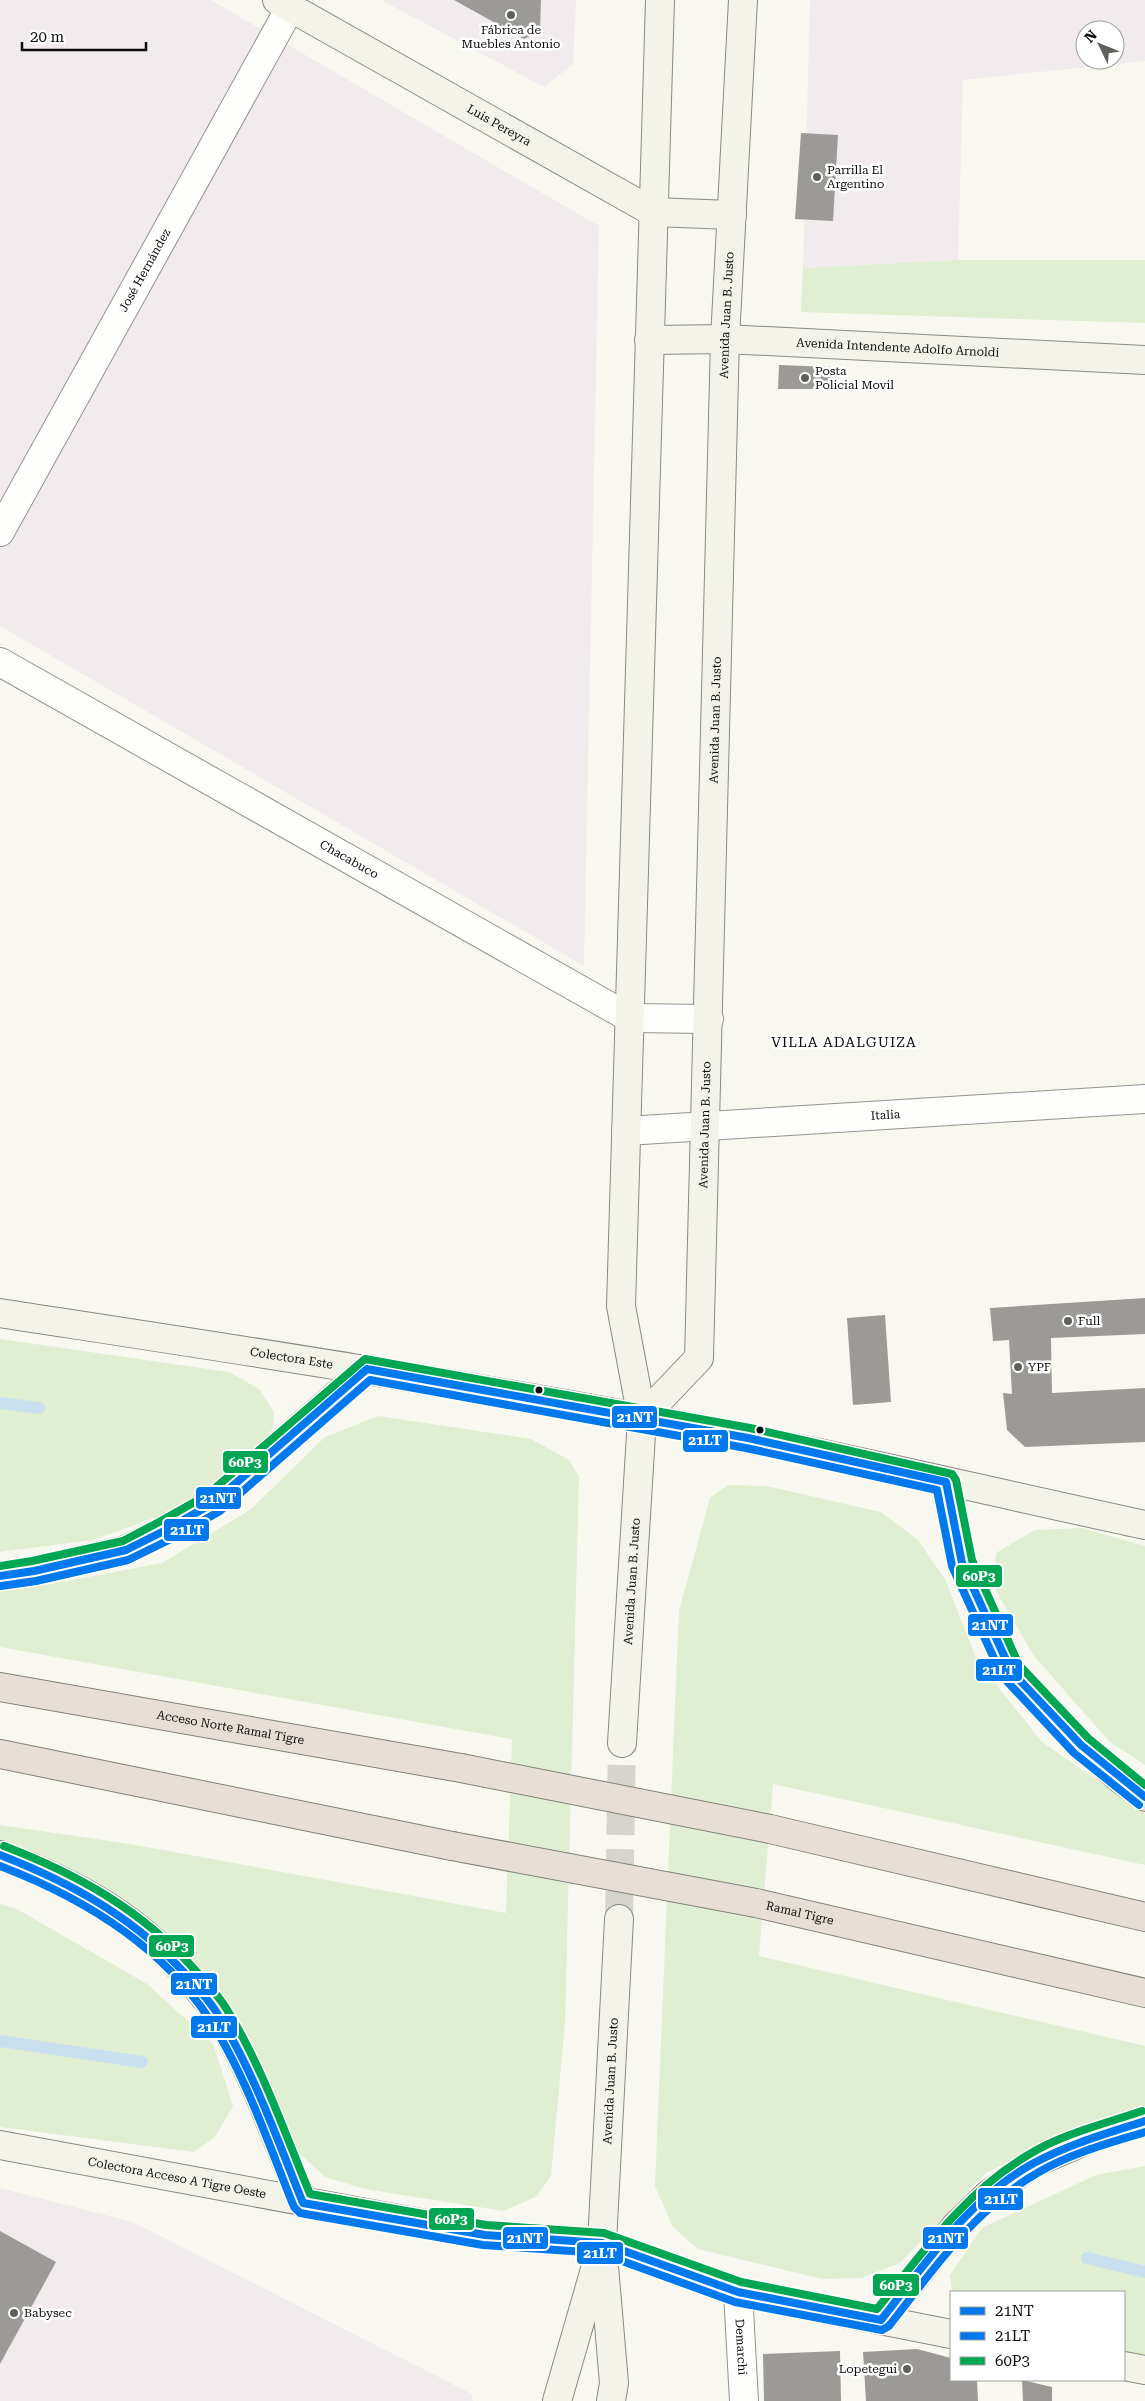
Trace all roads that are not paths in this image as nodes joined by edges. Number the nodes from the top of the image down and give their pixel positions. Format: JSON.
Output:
{"nodes":[{"id":1,"x":660,"y":0,"type":"edge"},
{"id":2,"x":742,"y":0,"type":"edge"},
{"id":3,"x":283,"y":4,"type":"edge"},
{"id":4,"x":653,"y":212,"type":"junction"},
{"id":5,"x":732,"y":216,"type":"junction"},
{"id":6,"x":725,"y":339,"type":"junction"},
{"id":7,"x":649,"y":340,"type":"junction"},
{"id":8,"x":1145,"y":360,"type":"edge"},
{"id":9,"x":0,"y":532,"type":"edge"},
{"id":10,"x":0,"y":662,"type":"edge"},
{"id":11,"x":630,"y":1018,"type":"junction"},
{"id":12,"x":709,"y":1019,"type":"junction"},
{"id":13,"x":1145,"y":1099,"type":"edge"},
{"id":14,"x":705,"y":1125,"type":"junction"},
{"id":15,"x":626,"y":1131,"type":"junction"},
{"id":16,"x":0,"y":1313,"type":"edge"},
{"id":17,"x":367,"y":1369,"type":"junction"},
{"id":18,"x":642,"y":1418,"type":"junction"},
{"id":19,"x":946,"y":1482,"type":"junction"},
{"id":20,"x":1145,"y":1525,"type":"edge"},
{"id":21,"x":0,"y":1576,"type":"edge"},
{"id":22,"x":0,"y":1687,"type":"edge"},
{"id":23,"x":622,"y":1743,"type":"tunnel mouth"},
{"id":24,"x":0,"y":1754,"type":"edge"},
{"id":25,"x":1145,"y":1797,"type":"edge"},
{"id":26,"x":0,"y":1855,"type":"edge"},
{"id":27,"x":1145,"y":1917,"type":"edge"},
{"id":28,"x":619,"y":1919,"type":"tunnel mouth"},
{"id":29,"x":1145,"y":1992,"type":"edge"},
{"id":30,"x":1145,"y":2121,"type":"edge"},
{"id":31,"x":0,"y":2145,"type":"edge"},
{"id":32,"x":303,"y":2203,"type":"junction"},
{"id":33,"x":602,"y":2243,"type":"junction"},
{"id":34,"x":738,"y":2292,"type":"junction"},
{"id":35,"x":881,"y":2320,"type":"junction"},
{"id":36,"x":950,"y":2334,"type":"edge"},
{"id":37,"x":1125,"y":2366,"type":"edge"},
{"id":38,"x":1145,"y":2370,"type":"edge"},
{"id":39,"x":557,"y":2401,"type":"edge"},
{"id":40,"x":611,"y":2401,"type":"edge"},
{"id":41,"x":744,"y":2401,"type":"edge"}],
"edges":[{"from":1,"to":4,"type":"main road","name":"Avenida Juan B. Justo"},
{"from":2,"to":5,"type":"main road","name":"Avenida Juan B. Justo"},
{"from":3,"to":4,"type":"main road","name":"Luis Pereyra"},
{"from":3,"to":9,"type":"street","name":"José Hernández"},
{"from":4,"to":5,"type":"main road","name":"Luis Pereyra"},
{"from":4,"to":7,"type":"main road","name":"Avenida Juan B. Justo"},
{"from":5,"to":6,"type":"main road","name":"Avenida Juan B. Justo"},
{"from":6,"to":7,"type":"main road","name":"Avenida Intendente Adolfo Arnoldi"},
{"from":6,"to":8,"type":"main road","name":"Avenida Intendente Adolfo Arnoldi"},
{"from":6,"to":12,"type":"main road","name":"Avenida Juan B. Justo"},
{"from":7,"to":11,"type":"main road","name":"Avenida Juan B. Justo"},
{"from":10,"to":11,"type":"street","name":"Chacabuco"},
{"from":11,"to":12,"type":"street","name":"Chacabuco"},
{"from":11,"to":15,"type":"main road","name":"Avenida Juan B. Justo"},
{"from":12,"to":14,"type":"main road","name":"Avenida Juan B. Justo"},
{"from":13,"to":14,"type":"street","name":"Italia"},
{"from":14,"to":15,"type":"street","name":"Italia"},
{"from":14,"to":18,"type":"main road","name":"Avenida Juan B. Justo"},
{"from":15,"to":18,"type":"main road","name":"Avenida Juan B. Justo"},
{"from":16,"to":17,"type":"main road","name":"Colectora Este"},
{"from":17,"to":18,"type":"main road","name":"Colectora Este"},
{"from":17,"to":21,"type":"highway"},
{"from":18,"to":19,"type":"main road","name":"Colectora Este"},
{"from":18,"to":23,"type":"main road","name":"Avenida Juan B. Justo"},
{"from":19,"to":20,"type":"main road","name":"Colectora Este"},
{"from":19,"to":25,"type":"highway"},
{"from":22,"to":27,"type":"highway","name":"Acceso Norte Ramal Tigre","bridge":true},
{"from":24,"to":29,"type":"highway","name":"Ramal Tigre","bridge":true},
{"from":26,"to":32,"type":"highway"},
{"from":28,"to":33,"type":"main road","name":"Avenida Juan B. Justo"},
{"from":30,"to":35,"type":"highway"},
{"from":31,"to":32,"type":"main road","name":"Colectora Acceso A Tigre Oeste"},
{"from":32,"to":33,"type":"main road","name":"Colectora Acceso A Tigre Oeste"},
{"from":33,"to":34,"type":"main road","name":"Colectora Acceso A Tigre Oeste"},
{"from":33,"to":39,"type":"main road","name":"Avenida Juan B. Justo"},
{"from":33,"to":40,"type":"main road","name":"Avenida Juan B. Justo"},
{"from":34,"to":35,"type":"main road","name":"Colectora Acceso A Tigre Oeste"},
{"from":34,"to":41,"type":"street","name":"Demarchi"},
{"from":35,"to":36,"type":"main road","name":"Colectora Acceso A Tigre Oeste"},
{"from":37,"to":38,"type":"main road"}]}
